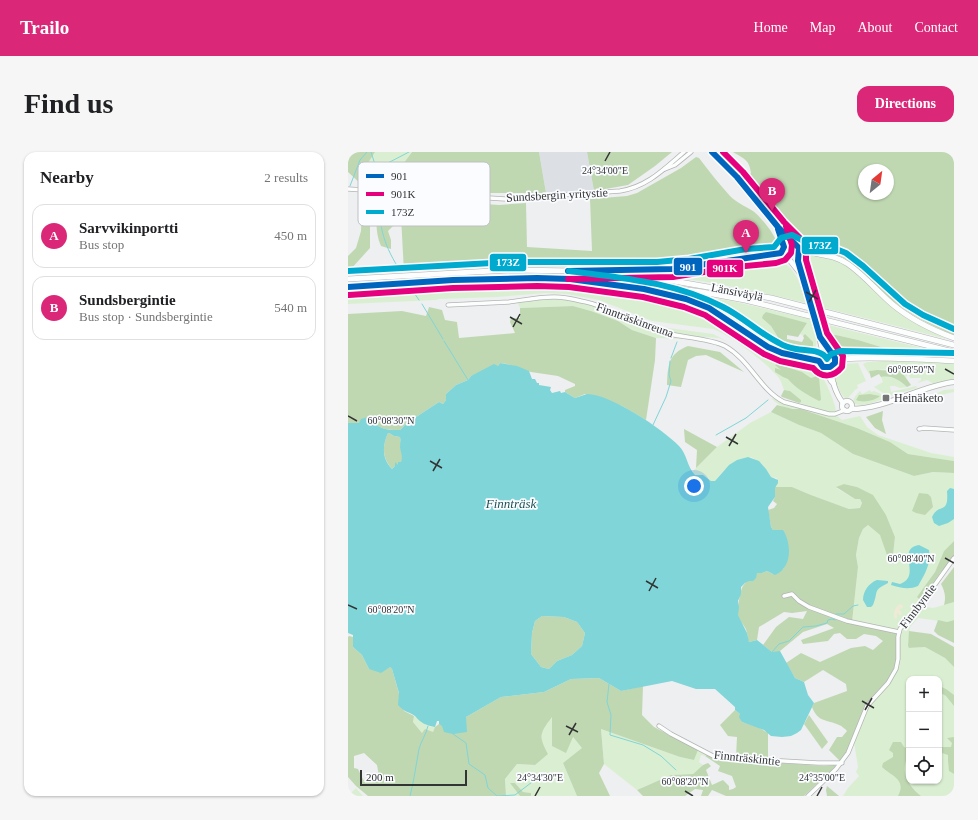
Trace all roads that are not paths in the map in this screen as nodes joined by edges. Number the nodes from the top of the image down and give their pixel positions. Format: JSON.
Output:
{"nodes":[{"id":1,"x":684,"y":152,"type":"edge"},
{"id":2,"x":691,"y":152,"type":"edge"},
{"id":3,"x":712,"y":152,"type":"edge"},
{"id":4,"x":718,"y":152,"type":"edge"},
{"id":5,"x":664,"y":169,"type":"junction"},
{"id":6,"x":737,"y":177,"type":"junction"},
{"id":7,"x":348,"y":189,"type":"edge"},
{"id":8,"x":358,"y":190,"type":"edge"},
{"id":9,"x":490,"y":198,"type":"edge"},
{"id":10,"x":778,"y":227,"type":"junction"},
{"id":11,"x":797,"y":246,"type":"junction"},
{"id":12,"x":784,"y":249,"type":"junction"},
{"id":13,"x":798,"y":255,"type":"junction"},
{"id":14,"x":788,"y":259,"type":"junction"},
{"id":15,"x":573,"y":272,"type":"junction"},
{"id":16,"x":802,"y":276,"type":"junction"},
{"id":17,"x":348,"y":279,"type":"edge"},
{"id":18,"x":570,"y":279,"type":"junction"},
{"id":19,"x":348,"y":287,"type":"edge"},
{"id":20,"x":448,"y":305,"type":"dead end"},
{"id":21,"x":820,"y":337,"type":"junction"},
{"id":22,"x":954,"y":338,"type":"edge"},
{"id":23,"x":954,"y":345,"type":"edge"},
{"id":24,"x":830,"y":352,"type":"junction"},
{"id":25,"x":954,"y":352,"type":"edge"},
{"id":26,"x":820,"y":358,"type":"junction"},
{"id":27,"x":835,"y":361,"type":"junction"},
{"id":28,"x":954,"y":361,"type":"edge"},
{"id":29,"x":832,"y":366,"type":"junction"},
{"id":30,"x":824,"y":367,"type":"junction"},
{"id":31,"x":954,"y":382,"type":"edge"},
{"id":32,"x":834,"y":384,"type":"junction"},
{"id":33,"x":843,"y":402,"type":"junction"},
{"id":34,"x":851,"y":409,"type":"junction"},
{"id":35,"x":845,"y":410,"type":"junction"},
{"id":36,"x":919,"y":429,"type":"dead end"},
{"id":37,"x":954,"y":430,"type":"edge"},
{"id":38,"x":954,"y":558,"type":"edge"},
{"id":39,"x":784,"y":596,"type":"dead end"},
{"id":40,"x":899,"y":632,"type":"junction"},
{"id":41,"x":659,"y":726,"type":"dead end"},
{"id":42,"x":842,"y":763,"type":"junction"},
{"id":43,"x":808,"y":796,"type":"edge"}],
"edges":[{"from":1,"to":5,"type":"street","name":"Sundsbergin yritystie"},
{"from":2,"to":5,"type":"street","name":"Sundsbergin yritystie"},
{"from":3,"to":6,"type":"main road"},
{"from":4,"to":6,"type":"main road"},
{"from":5,"to":9,"type":"street","name":"Sundsbergin yritystie"},
{"from":6,"to":10,"type":"main road"},
{"from":7,"to":8,"type":"street","name":"Sundsbergin yritystie"},
{"from":10,"to":11,"type":"main road"},
{"from":10,"to":12,"type":"main road"},
{"from":11,"to":12,"type":"main road"},
{"from":11,"to":13,"type":"main road"},
{"from":11,"to":22,"type":"highway"},
{"from":12,"to":14,"type":"main road"},
{"from":12,"to":15,"type":"highway"},
{"from":13,"to":14,"type":"main road"},
{"from":13,"to":16,"type":"main road"},
{"from":14,"to":16,"type":"main road"},
{"from":15,"to":17,"type":"highway","name":"Länsiväylä"},
{"from":15,"to":23,"type":"highway","name":"Länsiväylä"},
{"from":16,"to":21,"type":"main road","bridge":true},
{"from":18,"to":19,"type":"highway","name":"Länsiväylä"},
{"from":18,"to":25,"type":"highway","name":"Länsiväylä"},
{"from":18,"to":26,"type":"highway"},
{"from":20,"to":35,"type":"street","name":"Finnträskinreuna"},
{"from":21,"to":24,"type":"main road"},
{"from":21,"to":26,"type":"main road"},
{"from":24,"to":26,"type":"main road"},
{"from":24,"to":27,"type":"main road"},
{"from":26,"to":30,"type":"main road"},
{"from":27,"to":28,"type":"highway"},
{"from":27,"to":29,"type":"main road"},
{"from":29,"to":30,"type":"main road"},
{"from":29,"to":32,"type":"main road"},
{"from":30,"to":32,"type":"main road"},
{"from":31,"to":34,"type":"main road"},
{"from":32,"to":33,"type":"main road"},
{"from":33,"to":34,"type":"main road"},
{"from":33,"to":35,"type":"main road"},
{"from":34,"to":35,"type":"main road"},
{"from":36,"to":37,"type":"street"},
{"from":38,"to":40,"type":"street","name":"Finnbyntie"},
{"from":39,"to":40,"type":"street"},
{"from":40,"to":42,"type":"street","name":"Finnbyntie"},
{"from":41,"to":42,"type":"street","name":"Finnträskintie"},
{"from":42,"to":43,"type":"street","name":"Finnbyntie"}]}
